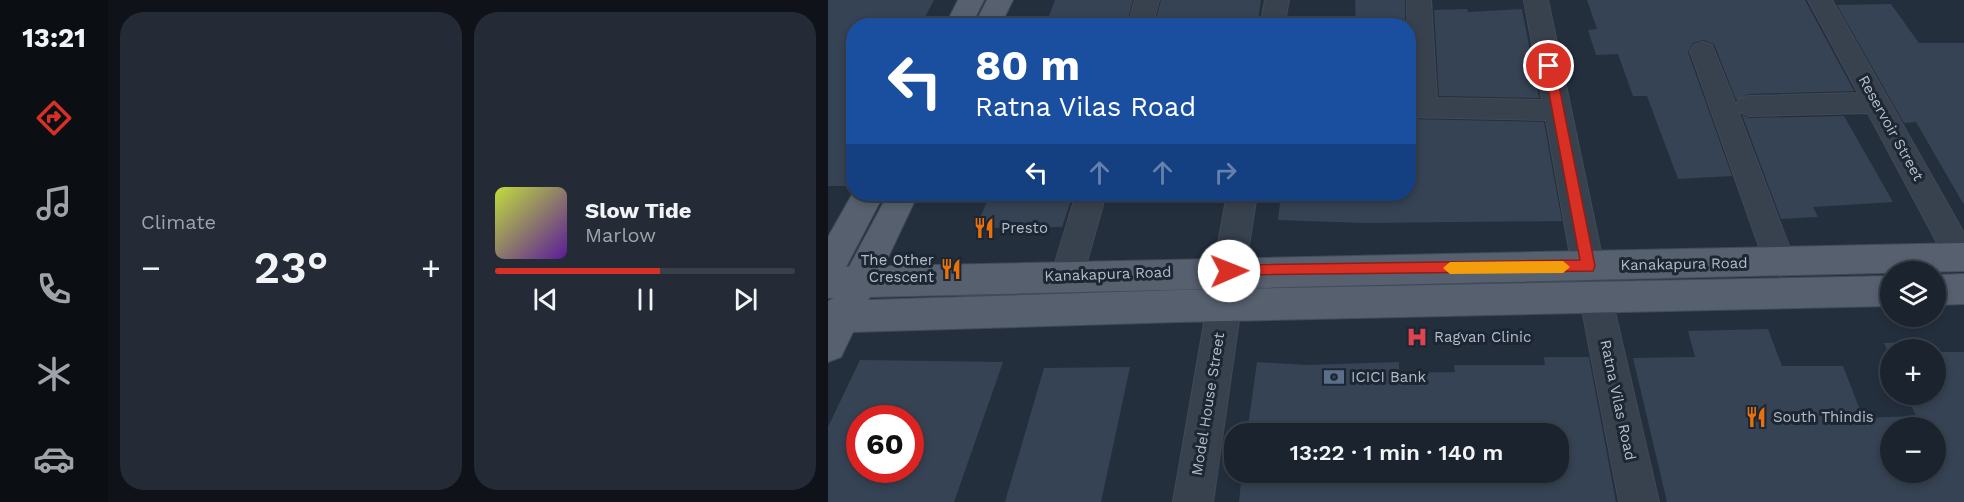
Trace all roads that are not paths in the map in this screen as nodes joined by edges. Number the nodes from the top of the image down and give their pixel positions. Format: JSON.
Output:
{"nodes":[{"id":1,"x":971,"y":0,"type":"edge"},
{"id":2,"x":1000,"y":0,"type":"edge"},
{"id":3,"x":1147,"y":0,"type":"edge"},
{"id":4,"x":1277,"y":0,"type":"edge"},
{"id":5,"x":1419,"y":0,"type":"edge"},
{"id":6,"x":1536,"y":0,"type":"edge"},
{"id":7,"x":1820,"y":0,"type":"edge"},
{"id":8,"x":962,"y":18,"type":"edge"},
{"id":9,"x":991,"y":18,"type":"edge"},
{"id":10,"x":1142,"y":18,"type":"edge"},
{"id":11,"x":1274,"y":18,"type":"edge"},
{"id":12,"x":1703,"y":51,"type":"dead end"},
{"id":13,"x":1877,"y":103,"type":"junction"},
{"id":14,"x":1749,"y":106,"type":"dead end"},
{"id":15,"x":1416,"y":107,"type":"edge"},
{"id":16,"x":1558,"y":110,"type":"junction"},
{"id":17,"x":864,"y":201,"type":"edge"},
{"id":18,"x":898,"y":201,"type":"edge"},
{"id":19,"x":1089,"y":201,"type":"edge"},
{"id":20,"x":1241,"y":201,"type":"edge"},
{"id":21,"x":1779,"y":262,"type":"junction"},
{"id":22,"x":828,"y":267,"type":"edge"},
{"id":23,"x":1229,"y":271,"type":"junction"},
{"id":24,"x":1067,"y":276,"type":"junction"},
{"id":25,"x":1958,"y":281,"type":"edge"},
{"id":26,"x":843,"y":282,"type":"edge"},
{"id":27,"x":1592,"y":283,"type":"junction"},
{"id":28,"x":1880,"y":291,"type":"edge"},
{"id":29,"x":1224,"y":306,"type":"junction"},
{"id":30,"x":833,"y":326,"type":"edge"},
{"id":31,"x":1192,"y":502,"type":"edge"},
{"id":32,"x":1639,"y":502,"type":"edge"}],
"edges":[{"from":1,"to":8,"type":"main road"},
{"from":2,"to":9,"type":"main road"},
{"from":3,"to":10,"type":"street"},
{"from":4,"to":11,"type":"street"},
{"from":5,"to":15,"type":"street"},
{"from":6,"to":16,"type":"street","name":"Ratna Vilas Road"},
{"from":7,"to":13,"type":"street","name":"Reservoir Street"},
{"from":12,"to":21,"type":"street"},
{"from":13,"to":14,"type":"street"},
{"from":13,"to":25,"type":"street","name":"Reservoir Street"},
{"from":15,"to":16,"type":"street"},
{"from":16,"to":27,"type":"street","name":"Ratna Vilas Road"},
{"from":17,"to":22,"type":"main road"},
{"from":18,"to":26,"type":"main road"},
{"from":19,"to":24,"type":"street"},
{"from":20,"to":23,"type":"street"},
{"from":21,"to":25,"type":"main road","name":"Kanakapura Road"},
{"from":21,"to":27,"type":"main road","name":"Kanakapura Road"},
{"from":23,"to":24,"type":"main road","name":"Kanakapura Road"},
{"from":23,"to":27,"type":"main road","name":"Kanakapura Road"},
{"from":24,"to":26,"type":"main road","name":"Kanakapura Road"},
{"from":26,"to":30,"type":"main road"},
{"from":27,"to":28,"type":"main road","name":"Kanakapura Road"},
{"from":27,"to":29,"type":"main road","name":"Kanakapura Road"},
{"from":27,"to":32,"type":"street","name":"Ratna Vilas Road"},
{"from":29,"to":30,"type":"main road","name":"Kanakapura Road"},
{"from":29,"to":31,"type":"street","name":"Model House Street"}]}
